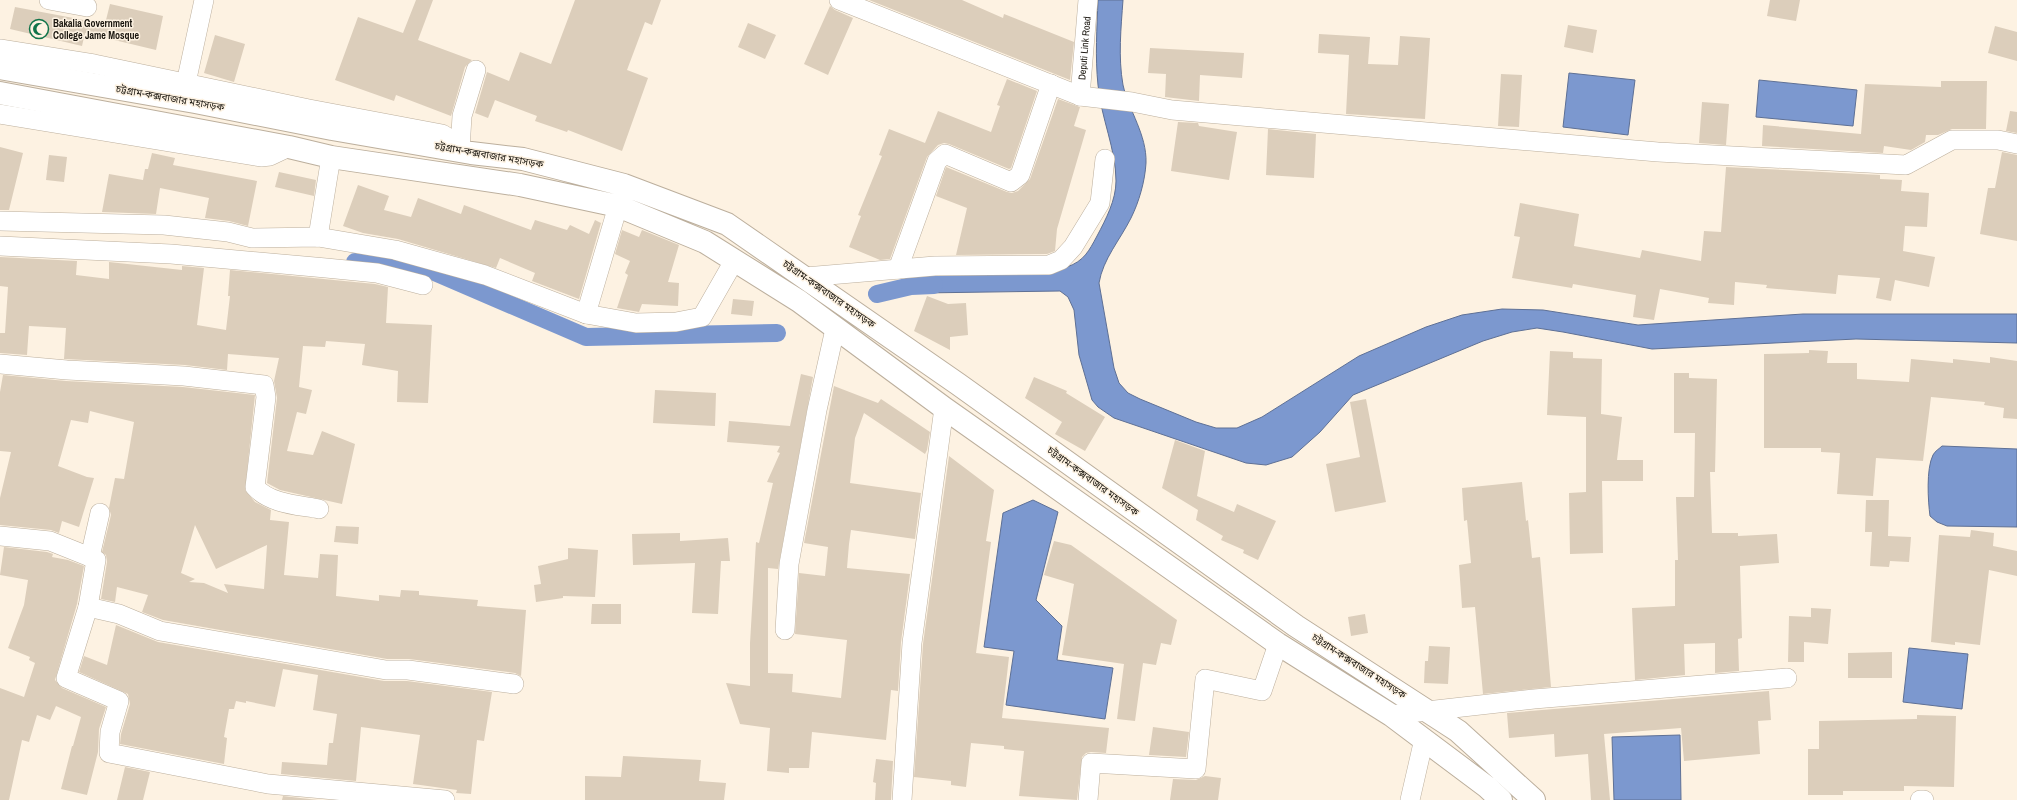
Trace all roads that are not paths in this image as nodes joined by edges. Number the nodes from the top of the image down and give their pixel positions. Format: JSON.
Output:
{"nodes":[{"id":1,"x":49,"y":0,"type":"edge"},
{"id":2,"x":204,"y":0,"type":"edge"},
{"id":3,"x":839,"y":0,"type":"edge"},
{"id":4,"x":1088,"y":0,"type":"edge"},
{"id":5,"x":87,"y":7,"type":"dead end"},
{"id":6,"x":0,"y":49,"type":"edge"},
{"id":7,"x":0,"y":68,"type":"edge"},
{"id":8,"x":476,"y":70,"type":"dead end"},
{"id":9,"x":186,"y":83,"type":"junction"},
{"id":10,"x":1051,"y":84,"type":"junction"},
{"id":11,"x":0,"y":93,"type":"edge"},
{"id":12,"x":1089,"y":96,"type":"junction"},
{"id":13,"x":0,"y":114,"type":"edge"},
{"id":14,"x":2017,"y":144,"type":"edge"},
{"id":15,"x":289,"y":147,"type":"junction"},
{"id":16,"x":461,"y":150,"type":"junction"},
{"id":17,"x":331,"y":157,"type":"junction"},
{"id":18,"x":1105,"y":159,"type":"dead end"},
{"id":19,"x":467,"y":177,"type":"junction"},
{"id":20,"x":618,"y":206,"type":"junction"},
{"id":21,"x":0,"y":221,"type":"edge"},
{"id":22,"x":318,"y":237,"type":"junction"},
{"id":23,"x":0,"y":246,"type":"edge"},
{"id":24,"x":734,"y":260,"type":"junction"},
{"id":25,"x":898,"y":268,"type":"junction"},
{"id":26,"x":805,"y":277,"type":"junction"},
{"id":27,"x":423,"y":285,"type":"dead end"},
{"id":28,"x":586,"y":314,"type":"junction"},
{"id":29,"x":835,"y":330,"type":"junction"},
{"id":30,"x":0,"y":364,"type":"edge"},
{"id":31,"x":944,"y":408,"type":"junction"},
{"id":32,"x":319,"y":509,"type":"dead end"},
{"id":33,"x":100,"y":513,"type":"dead end"},
{"id":34,"x":0,"y":536,"type":"edge"},
{"id":35,"x":90,"y":557,"type":"junction"},
{"id":36,"x":88,"y":607,"type":"junction"},
{"id":37,"x":785,"y":630,"type":"dead end"},
{"id":38,"x":1278,"y":644,"type":"junction"},
{"id":39,"x":1787,"y":678,"type":"dead end"},
{"id":40,"x":514,"y":684,"type":"dead end"},
{"id":41,"x":1428,"y":711,"type":"junction"},
{"id":42,"x":1391,"y":715,"type":"junction"},
{"id":43,"x":1424,"y":739,"type":"junction"},
{"id":44,"x":445,"y":800,"type":"edge"},
{"id":45,"x":902,"y":800,"type":"edge"},
{"id":46,"x":1088,"y":800,"type":"edge"},
{"id":47,"x":1410,"y":800,"type":"edge"},
{"id":48,"x":1501,"y":800,"type":"edge"},
{"id":49,"x":1534,"y":800,"type":"edge"},
{"id":50,"x":1920,"y":800,"type":"edge"},
{"id":51,"x":1924,"y":800,"type":"edge"}],
"edges":[{"from":1,"to":5,"type":"street"},
{"from":2,"to":9,"type":"street"},
{"from":3,"to":10,"type":"street"},
{"from":4,"to":12,"type":"street","name":"Deputi Link Road"},
{"from":6,"to":9,"type":"street"},
{"from":7,"to":16,"type":"highway","name":"চট্টগ্রাম-কক্সবাজার মহাসড়ক"},
{"from":8,"to":16,"type":"street"},
{"from":9,"to":16,"type":"street"},
{"from":10,"to":12,"type":"street"},
{"from":10,"to":25,"type":"street"},
{"from":11,"to":15,"type":"highway"},
{"from":12,"to":14,"type":"street"},
{"from":13,"to":15,"type":"street"},
{"from":15,"to":17,"type":"highway"},
{"from":16,"to":19,"type":"highway"},
{"from":16,"to":26,"type":"highway","name":"চট্টগ্রাম-কক্সবাজার মহাসড়ক"},
{"from":17,"to":19,"type":"highway"},
{"from":17,"to":22,"type":"street"},
{"from":18,"to":25,"type":"street"},
{"from":19,"to":20,"type":"highway"},
{"from":20,"to":24,"type":"highway"},
{"from":20,"to":28,"type":"street"},
{"from":21,"to":22,"type":"street"},
{"from":22,"to":28,"type":"street"},
{"from":23,"to":27,"type":"street"},
{"from":24,"to":28,"type":"street"},
{"from":24,"to":29,"type":"highway"},
{"from":25,"to":26,"type":"street"},
{"from":26,"to":41,"type":"highway","name":"চট্টগ্রাম-কক্সবাজার মহাসড়ক"},
{"from":29,"to":31,"type":"highway"},
{"from":29,"to":37,"type":"street"},
{"from":30,"to":32,"type":"street"},
{"from":31,"to":38,"type":"highway"},
{"from":31,"to":45,"type":"street"},
{"from":33,"to":35,"type":"street"},
{"from":34,"to":35,"type":"street"},
{"from":35,"to":36,"type":"street"},
{"from":36,"to":40,"type":"street"},
{"from":36,"to":44,"type":"street"},
{"from":38,"to":42,"type":"highway"},
{"from":38,"to":46,"type":"street"},
{"from":39,"to":41,"type":"street"},
{"from":41,"to":42,"type":"street"},
{"from":41,"to":49,"type":"highway","name":"চট্টগ্রাম-কক্সবাজার মহাসড়ক"},
{"from":42,"to":43,"type":"highway"},
{"from":43,"to":47,"type":"street"},
{"from":43,"to":48,"type":"highway"},
{"from":50,"to":51,"type":"street"}]}
